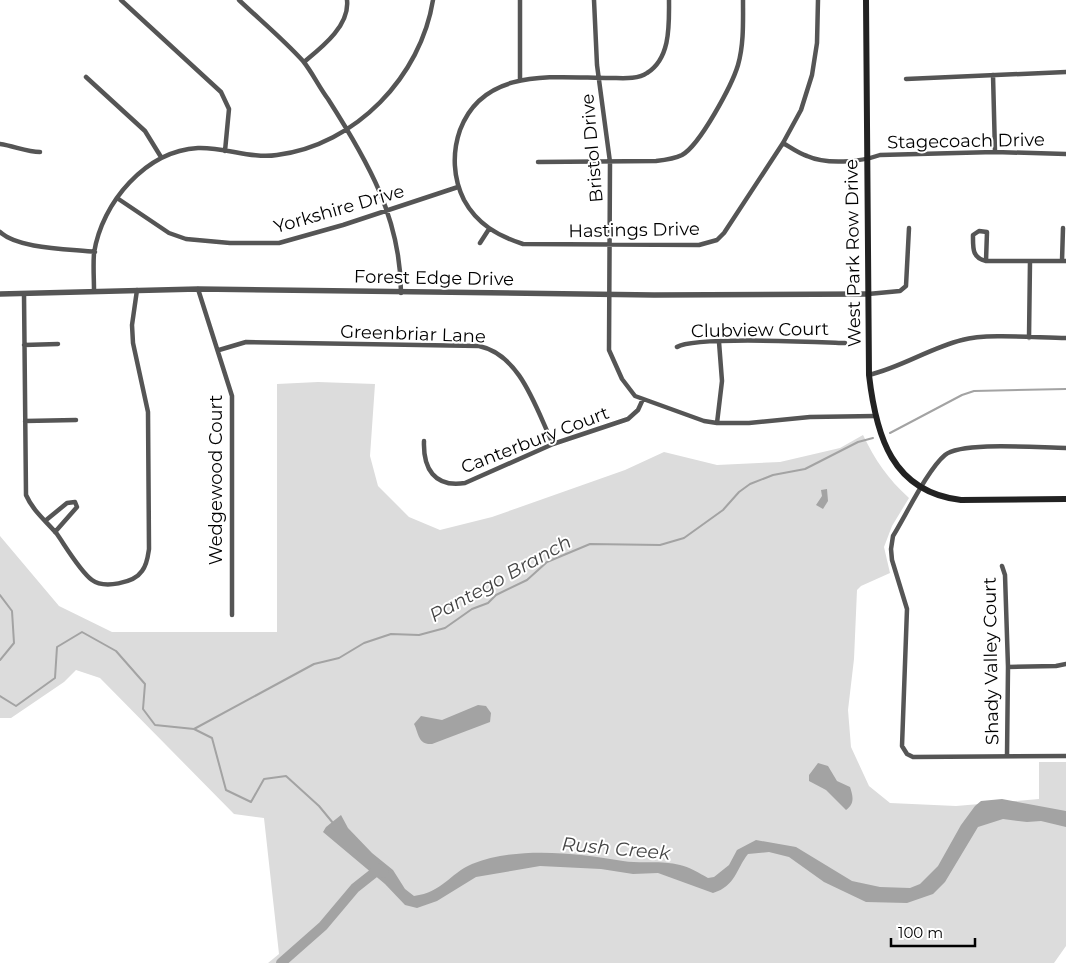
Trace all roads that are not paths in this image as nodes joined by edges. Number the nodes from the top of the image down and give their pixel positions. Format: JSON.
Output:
{"nodes":[{"id":1,"x":121,"y":0,"type":"edge"},
{"id":2,"x":239,"y":0,"type":"edge"},
{"id":3,"x":347,"y":0,"type":"edge"},
{"id":4,"x":433,"y":0,"type":"edge"},
{"id":5,"x":520,"y":0,"type":"edge"},
{"id":6,"x":594,"y":0,"type":"edge"},
{"id":7,"x":669,"y":0,"type":"edge"},
{"id":8,"x":743,"y":0,"type":"edge"},
{"id":9,"x":818,"y":0,"type":"edge"},
{"id":10,"x":866,"y":0,"type":"edge"},
{"id":11,"x":304,"y":62,"type":"junction"},
{"id":12,"x":1066,"y":72,"type":"edge"},
{"id":13,"x":993,"y":75,"type":"junction"},
{"id":14,"x":86,"y":77,"type":"dead end"},
{"id":15,"x":599,"y":78,"type":"junction"},
{"id":16,"x":906,"y":79,"type":"dead end"},
{"id":17,"x":520,"y":80,"type":"junction"},
{"id":18,"x":347,"y":129,"type":"junction"},
{"id":19,"x":782,"y":143,"type":"junction"},
{"id":20,"x":0,"y":144,"type":"edge"},
{"id":21,"x":225,"y":151,"type":"junction"},
{"id":22,"x":40,"y":152,"type":"dead end"},
{"id":23,"x":996,"y":152,"type":"junction"},
{"id":24,"x":1066,"y":154,"type":"edge"},
{"id":25,"x":161,"y":157,"type":"junction"},
{"id":26,"x":867,"y":160,"type":"junction"},
{"id":27,"x":538,"y":162,"type":"dead end"},
{"id":28,"x":610,"y":162,"type":"junction"},
{"id":29,"x":458,"y":187,"type":"junction"},
{"id":30,"x":117,"y":198,"type":"junction"},
{"id":31,"x":387,"y":210,"type":"junction"},
{"id":32,"x":909,"y":228,"type":"dead end"},
{"id":33,"x":1063,"y":228,"type":"dead end"},
{"id":34,"x":489,"y":229,"type":"junction"},
{"id":35,"x":0,"y":232,"type":"edge"},
{"id":36,"x":480,"y":243,"type":"dead end"},
{"id":37,"x":611,"y":245,"type":"junction"},
{"id":38,"x":95,"y":252,"type":"junction"},
{"id":39,"x":986,"y":261,"type":"junction"},
{"id":40,"x":1030,"y":261,"type":"junction"},
{"id":41,"x":1064,"y":261,"type":"edge"},
{"id":42,"x":198,"y":289,"type":"junction"},
{"id":43,"x":137,"y":290,"type":"junction"},
{"id":44,"x":94,"y":291,"type":"junction"},
{"id":45,"x":401,"y":292,"type":"junction"},
{"id":46,"x":0,"y":294,"type":"edge"},
{"id":47,"x":24,"y":294,"type":"junction"},
{"id":48,"x":868,"y":294,"type":"junction"},
{"id":49,"x":611,"y":295,"type":"junction"},
{"id":50,"x":1029,"y":338,"type":"junction"},
{"id":51,"x":1066,"y":338,"type":"edge"},
{"id":52,"x":719,"y":342,"type":"junction"},
{"id":53,"x":845,"y":343,"type":"dead end"},
{"id":54,"x":58,"y":344,"type":"dead end"},
{"id":55,"x":24,"y":345,"type":"junction"},
{"id":56,"x":677,"y":347,"type":"dead end"},
{"id":57,"x":219,"y":350,"type":"junction"},
{"id":58,"x":869,"y":375,"type":"junction"},
{"id":59,"x":643,"y":399,"type":"junction"},
{"id":60,"x":876,"y":416,"type":"junction"},
{"id":61,"x":76,"y":420,"type":"dead end"},
{"id":62,"x":24,"y":421,"type":"junction"},
{"id":63,"x":717,"y":423,"type":"junction"},
{"id":64,"x":424,"y":441,"type":"dead end"},
{"id":65,"x":553,"y":444,"type":"junction"},
{"id":66,"x":1066,"y":448,"type":"edge"},
{"id":67,"x":922,"y":489,"type":"junction"},
{"id":68,"x":1066,"y":499,"type":"edge"},
{"id":69,"x":44,"y":521,"type":"junction"},
{"id":70,"x":55,"y":532,"type":"junction"},
{"id":71,"x":1002,"y":566,"type":"dead end"},
{"id":72,"x":232,"y":616,"type":"dead end"},
{"id":73,"x":1066,"y":664,"type":"edge"},
{"id":74,"x":1008,"y":667,"type":"junction"},
{"id":75,"x":1007,"y":756,"type":"junction"},
{"id":76,"x":1066,"y":756,"type":"edge"}],
"edges":[{"from":1,"to":21,"type":"street"},
{"from":2,"to":11,"type":"street"},
{"from":3,"to":11,"type":"street"},
{"from":4,"to":18,"type":"street"},
{"from":5,"to":17,"type":"street"},
{"from":6,"to":15,"type":"street","name":"Bristol Drive"},
{"from":7,"to":15,"type":"street"},
{"from":8,"to":28,"type":"street"},
{"from":9,"to":19,"type":"street","name":"Hastings Drive"},
{"from":10,"to":26,"type":"main road","name":"West Park Row Drive"},
{"from":11,"to":18,"type":"street"},
{"from":12,"to":13,"type":"street"},
{"from":13,"to":16,"type":"street"},
{"from":13,"to":23,"type":"street"},
{"from":14,"to":25,"type":"street"},
{"from":15,"to":17,"type":"street"},
{"from":15,"to":28,"type":"street","name":"Bristol Drive"},
{"from":17,"to":29,"type":"street"},
{"from":18,"to":21,"type":"street"},
{"from":18,"to":31,"type":"street"},
{"from":19,"to":26,"type":"street","name":"Stagecoach Drive"},
{"from":19,"to":37,"type":"street","name":"Hastings Drive"},
{"from":20,"to":22,"type":"street"},
{"from":21,"to":25,"type":"street"},
{"from":23,"to":24,"type":"street","name":"Stagecoach Drive"},
{"from":23,"to":26,"type":"street","name":"Stagecoach Drive"},
{"from":25,"to":30,"type":"street"},
{"from":26,"to":48,"type":"main road","name":"West Park Row Drive"},
{"from":27,"to":28,"type":"street"},
{"from":28,"to":37,"type":"street","name":"Bristol Drive"},
{"from":29,"to":31,"type":"street","name":"Yorkshire Drive"},
{"from":29,"to":34,"type":"street","name":"Hastings Drive"},
{"from":30,"to":31,"type":"street","name":"Yorkshire Drive"},
{"from":30,"to":38,"type":"street"},
{"from":31,"to":45,"type":"street"},
{"from":32,"to":48,"type":"street"},
{"from":33,"to":41,"type":"street"},
{"from":34,"to":36,"type":"street"},
{"from":34,"to":37,"type":"street","name":"Hastings Drive"},
{"from":35,"to":38,"type":"street"},
{"from":37,"to":49,"type":"street","name":"Bristol Drive"},
{"from":38,"to":44,"type":"street"},
{"from":39,"to":39,"type":"street"},
{"from":39,"to":40,"type":"street"},
{"from":40,"to":41,"type":"street"},
{"from":40,"to":50,"type":"street"},
{"from":42,"to":43,"type":"street","name":"Forest Edge Drive"},
{"from":42,"to":45,"type":"street","name":"Forest Edge Drive"},
{"from":42,"to":57,"type":"street","name":"Wedgewood Court"},
{"from":43,"to":44,"type":"street","name":"Forest Edge Drive"},
{"from":43,"to":70,"type":"street"},
{"from":44,"to":47,"type":"street","name":"Forest Edge Drive"},
{"from":45,"to":49,"type":"street","name":"Forest Edge Drive"},
{"from":46,"to":47,"type":"street","name":"Forest Edge Drive"},
{"from":47,"to":55,"type":"street"},
{"from":48,"to":49,"type":"street","name":"Forest Edge Drive"},
{"from":48,"to":58,"type":"main road","name":"West Park Row Drive"},
{"from":49,"to":59,"type":"street","name":"Bristol Drive"},
{"from":50,"to":51,"type":"street"},
{"from":50,"to":58,"type":"street"},
{"from":52,"to":53,"type":"street","name":"Clubview Court"},
{"from":52,"to":56,"type":"street","name":"Clubview Court"},
{"from":52,"to":63,"type":"street"},
{"from":54,"to":55,"type":"street"},
{"from":55,"to":62,"type":"street"},
{"from":57,"to":65,"type":"street","name":"Greenbriar Lane"},
{"from":57,"to":72,"type":"street","name":"Wedgewood Court"},
{"from":58,"to":60,"type":"main road","name":"West Park Row Drive"},
{"from":59,"to":63,"type":"street"},
{"from":59,"to":65,"type":"street","name":"Canterbury Court"},
{"from":60,"to":63,"type":"street"},
{"from":60,"to":67,"type":"main road","name":"West Park Row Drive"},
{"from":61,"to":62,"type":"street"},
{"from":62,"to":69,"type":"street"},
{"from":64,"to":65,"type":"street","name":"Canterbury Court"},
{"from":66,"to":67,"type":"street"},
{"from":67,"to":68,"type":"main road","name":"West Park Row Drive"},
{"from":67,"to":75,"type":"street"},
{"from":69,"to":70,"type":"street"},
{"from":69,"to":70,"type":"street"},
{"from":71,"to":74,"type":"street","name":"Shady Valley Court"},
{"from":73,"to":74,"type":"street"},
{"from":74,"to":75,"type":"street","name":"Shady Valley Court"},
{"from":75,"to":76,"type":"street"}]}
